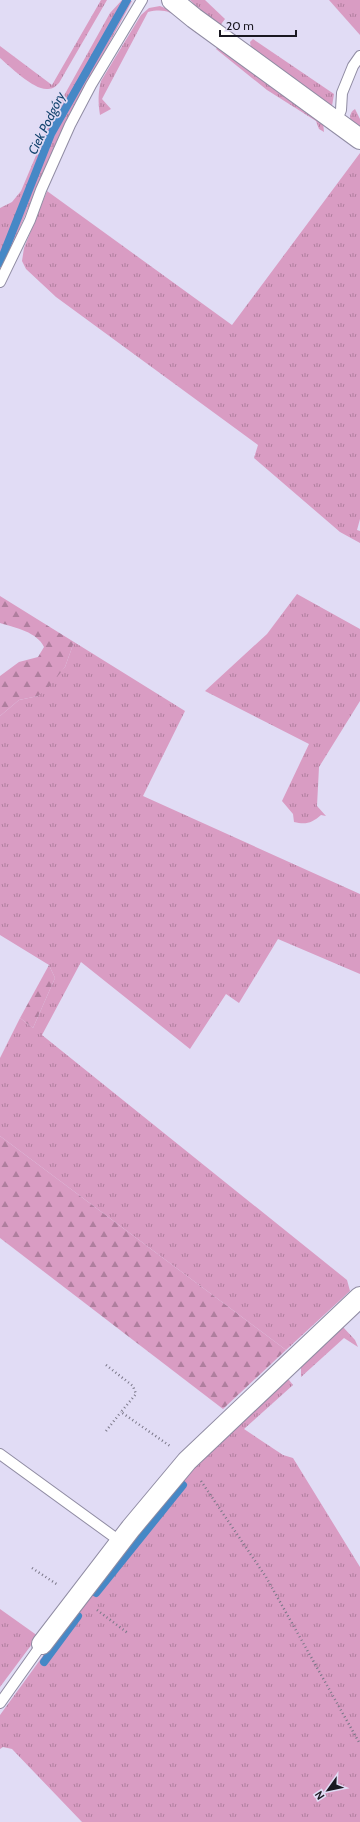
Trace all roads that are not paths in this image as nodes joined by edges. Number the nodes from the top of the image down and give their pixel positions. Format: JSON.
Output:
{"nodes":[{"id":1,"x":142,"y":0,"type":"edge"},
{"id":2,"x":172,"y":0,"type":"edge"},
{"id":3,"x":360,"y":56,"type":"edge"},
{"id":4,"x":336,"y":122,"type":"junction"},
{"id":5,"x":360,"y":139,"type":"edge"},
{"id":6,"x":0,"y":282,"type":"edge"},
{"id":7,"x":360,"y":1297,"type":"edge"},
{"id":8,"x":0,"y":1454,"type":"edge"},
{"id":9,"x":120,"y":1542,"type":"junction"},
{"id":10,"x":42,"y":1644,"type":"joint"},
{"id":11,"x":0,"y":1703,"type":"edge"}],
"edges":[{"from":1,"to":6,"type":"lane"},
{"from":2,"to":4,"type":"street"},
{"from":3,"to":4,"type":"lane"},
{"from":4,"to":5,"type":"street"},
{"from":7,"to":9,"type":"street"},
{"from":8,"to":9,"type":"lane"},
{"from":9,"to":10,"type":"street"},
{"from":10,"to":11,"type":"lane"}]}
